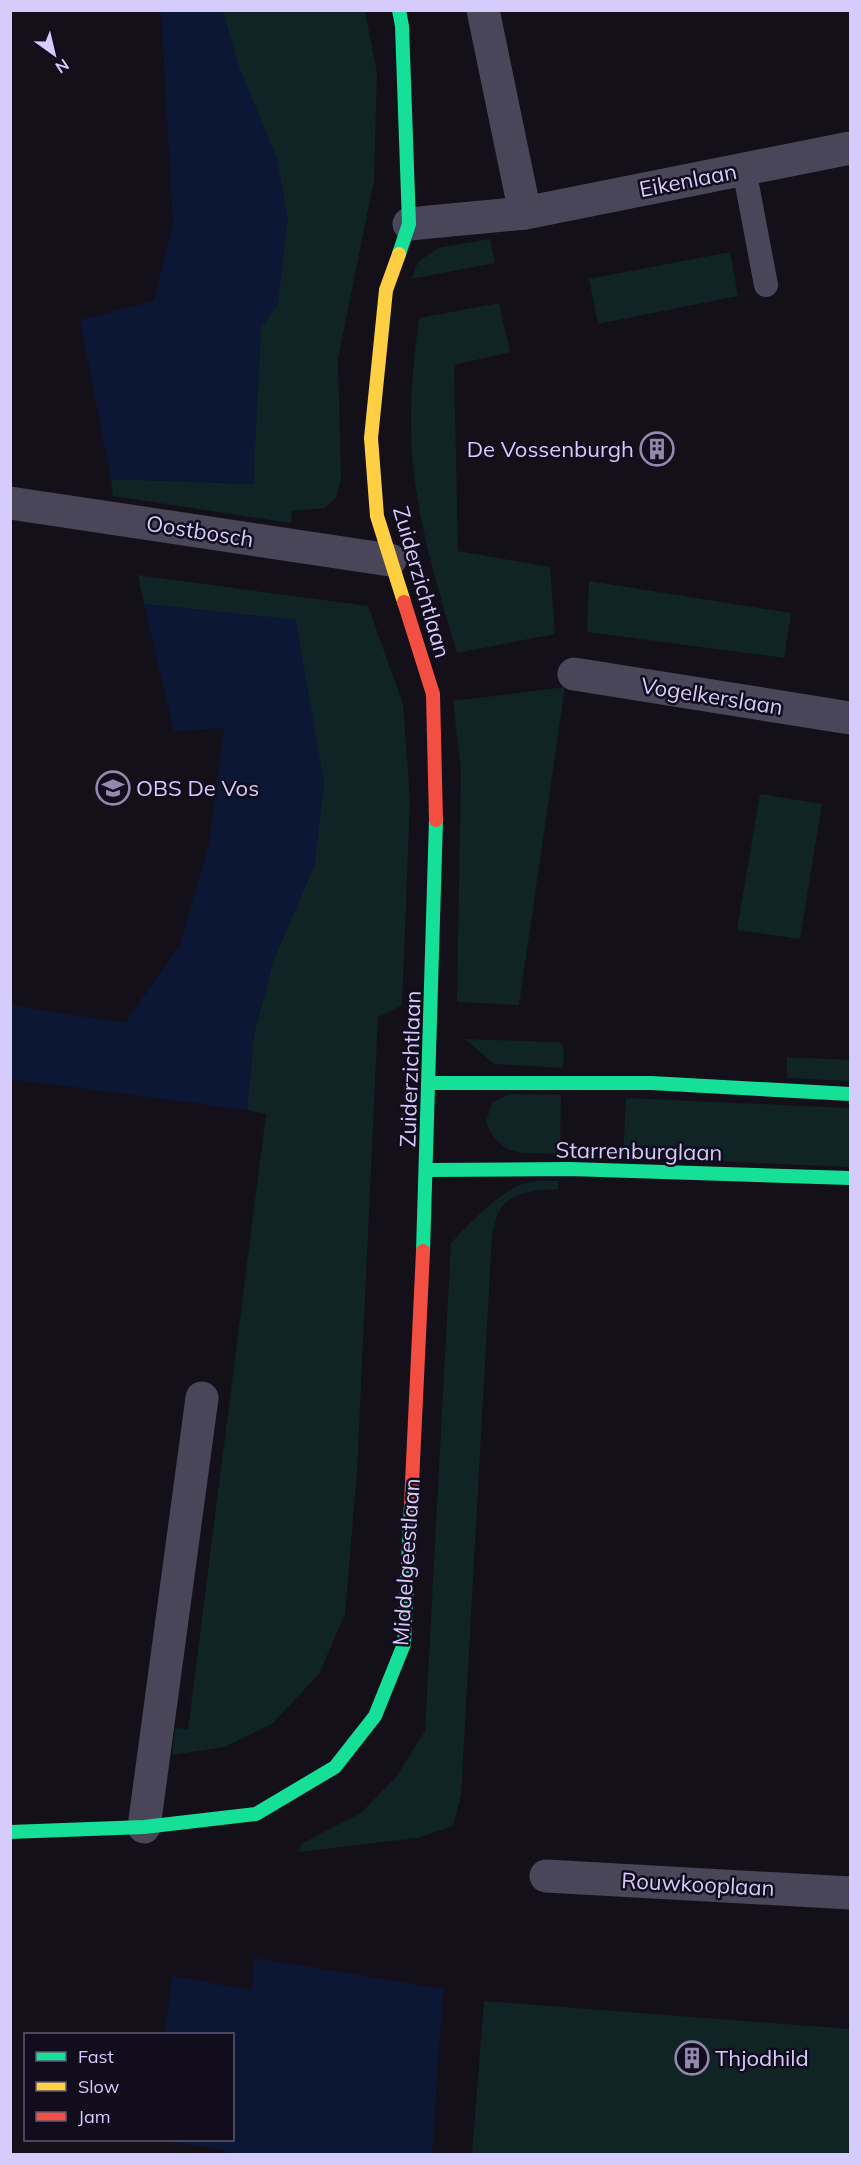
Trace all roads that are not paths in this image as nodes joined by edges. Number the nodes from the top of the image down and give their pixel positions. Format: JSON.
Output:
{"nodes":[{"id":1,"x":399,"y":10,"type":"edge"},
{"id":2,"x":483,"y":10,"type":"edge"},
{"id":3,"x":850,"y":148,"type":"edge"},
{"id":4,"x":744,"y":169,"type":"junction"},
{"id":5,"x":525,"y":213,"type":"junction"},
{"id":6,"x":409,"y":224,"type":"junction"},
{"id":7,"x":766,"y":285,"type":"dead end"},
{"id":8,"x":10,"y":503,"type":"edge"},
{"id":9,"x":390,"y":560,"type":"junction"},
{"id":10,"x":574,"y":674,"type":"dead end"},
{"id":11,"x":850,"y":718,"type":"edge"},
{"id":12,"x":431,"y":1083,"type":"junction"},
{"id":13,"x":850,"y":1094,"type":"edge"},
{"id":14,"x":427,"y":1170,"type":"junction"},
{"id":15,"x":850,"y":1178,"type":"edge"},
{"id":16,"x":202,"y":1398,"type":"dead end"},
{"id":17,"x":144,"y":1827,"type":"junction"},
{"id":18,"x":10,"y":1832,"type":"edge"},
{"id":19,"x":546,"y":1876,"type":"dead end"},
{"id":20,"x":850,"y":1893,"type":"edge"}],
"edges":[{"from":1,"to":6,"type":"street","name":"Zuiderzichtlaan"},
{"from":2,"to":5,"type":"street"},
{"from":3,"to":4,"type":"street","name":"Eikenlaan"},
{"from":4,"to":5,"type":"street","name":"Eikenlaan"},
{"from":4,"to":7,"type":"lane"},
{"from":5,"to":6,"type":"street","name":"Eikenlaan"},
{"from":6,"to":9,"type":"street","name":"Zuiderzichtlaan"},
{"from":8,"to":9,"type":"street","name":"Oostbosch"},
{"from":9,"to":12,"type":"street","name":"Zuiderzichtlaan"},
{"from":10,"to":11,"type":"street","name":"Vogelkerslaan"},
{"from":12,"to":13,"type":"street"},
{"from":12,"to":14,"type":"street","name":"Zuiderzichtlaan"},
{"from":14,"to":15,"type":"street","name":"Starrenburglaan"},
{"from":14,"to":17,"type":"street","name":"Middelgeestlaan"},
{"from":16,"to":17,"type":"street"},
{"from":17,"to":18,"type":"street","name":"Middelgeestlaan"},
{"from":19,"to":20,"type":"street","name":"Rouwkooplaan"}]}
